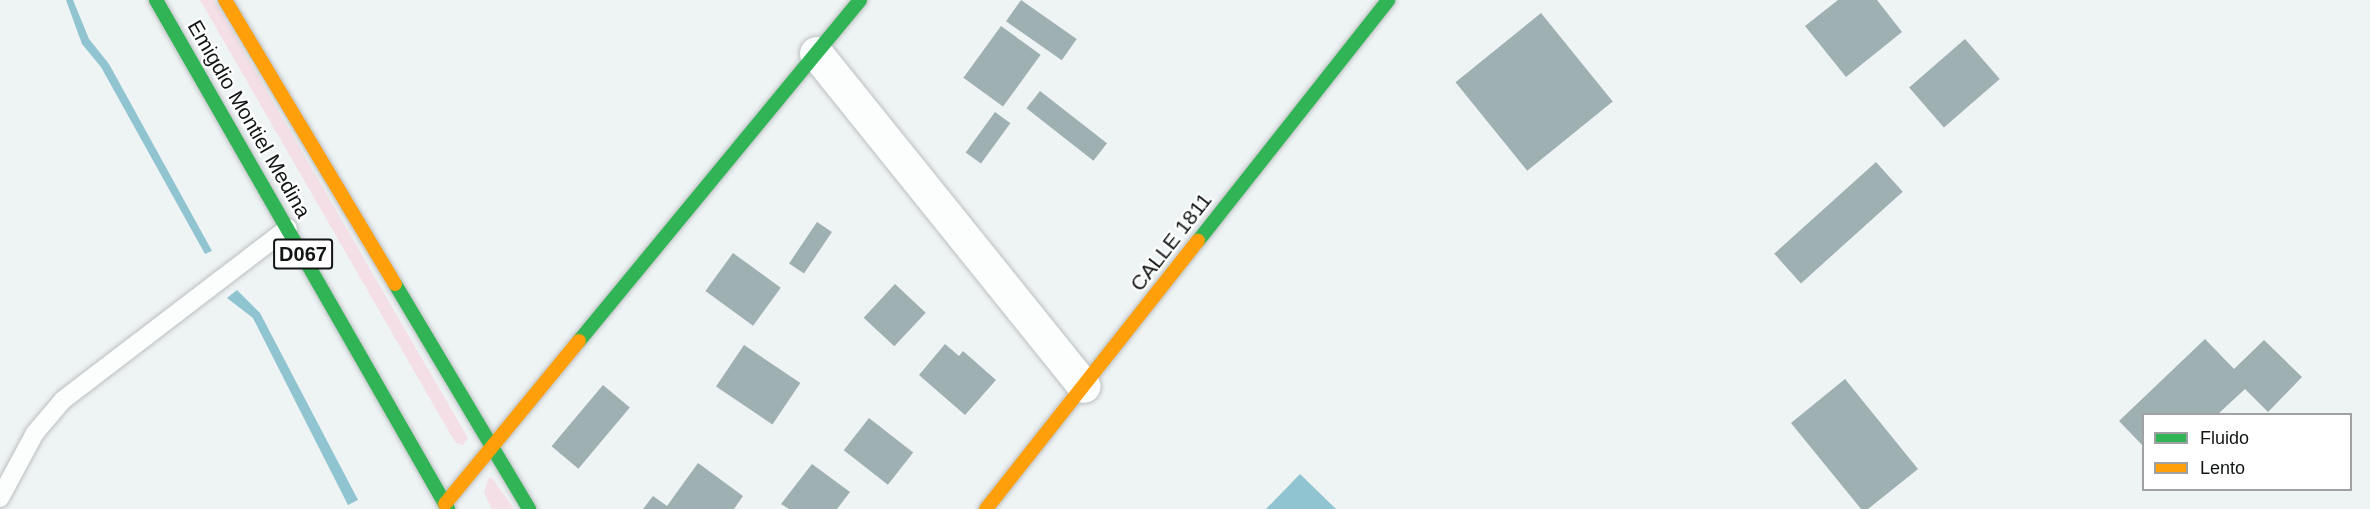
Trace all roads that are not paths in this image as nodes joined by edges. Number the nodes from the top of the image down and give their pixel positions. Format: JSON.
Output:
{"nodes":[{"id":1,"x":156,"y":0,"type":"edge"},
{"id":2,"x":225,"y":0,"type":"edge"},
{"id":3,"x":860,"y":0,"type":"edge"},
{"id":4,"x":1388,"y":0,"type":"edge"},
{"id":5,"x":816,"y":53,"type":"junction"},
{"id":6,"x":288,"y":228,"type":"junction"},
{"id":7,"x":1084,"y":386,"type":"junction"},
{"id":8,"x":492,"y":447,"type":"junction"},
{"id":9,"x":0,"y":498,"type":"edge"},
{"id":10,"x":447,"y":506,"type":"edge"},
{"id":11,"x":529,"y":509,"type":"edge"},
{"id":12,"x":986,"y":509,"type":"edge"}],
"edges":[{"from":1,"to":6,"type":"street","name":"Emigdio Montiel Medina","number":"D067"},
{"from":2,"to":8,"type":"street"},
{"from":3,"to":5,"type":"street"},
{"from":4,"to":7,"type":"street","name":"CALLE 1811"},
{"from":5,"to":7,"type":"street"},
{"from":5,"to":8,"type":"street"},
{"from":6,"to":9,"type":"lane"},
{"from":6,"to":10,"type":"street","name":"Emigdio Montiel Medina","number":"D067"},
{"from":7,"to":12,"type":"street","name":"CALLE 1811"},
{"from":8,"to":10,"type":"street"},
{"from":8,"to":11,"type":"street"}]}
